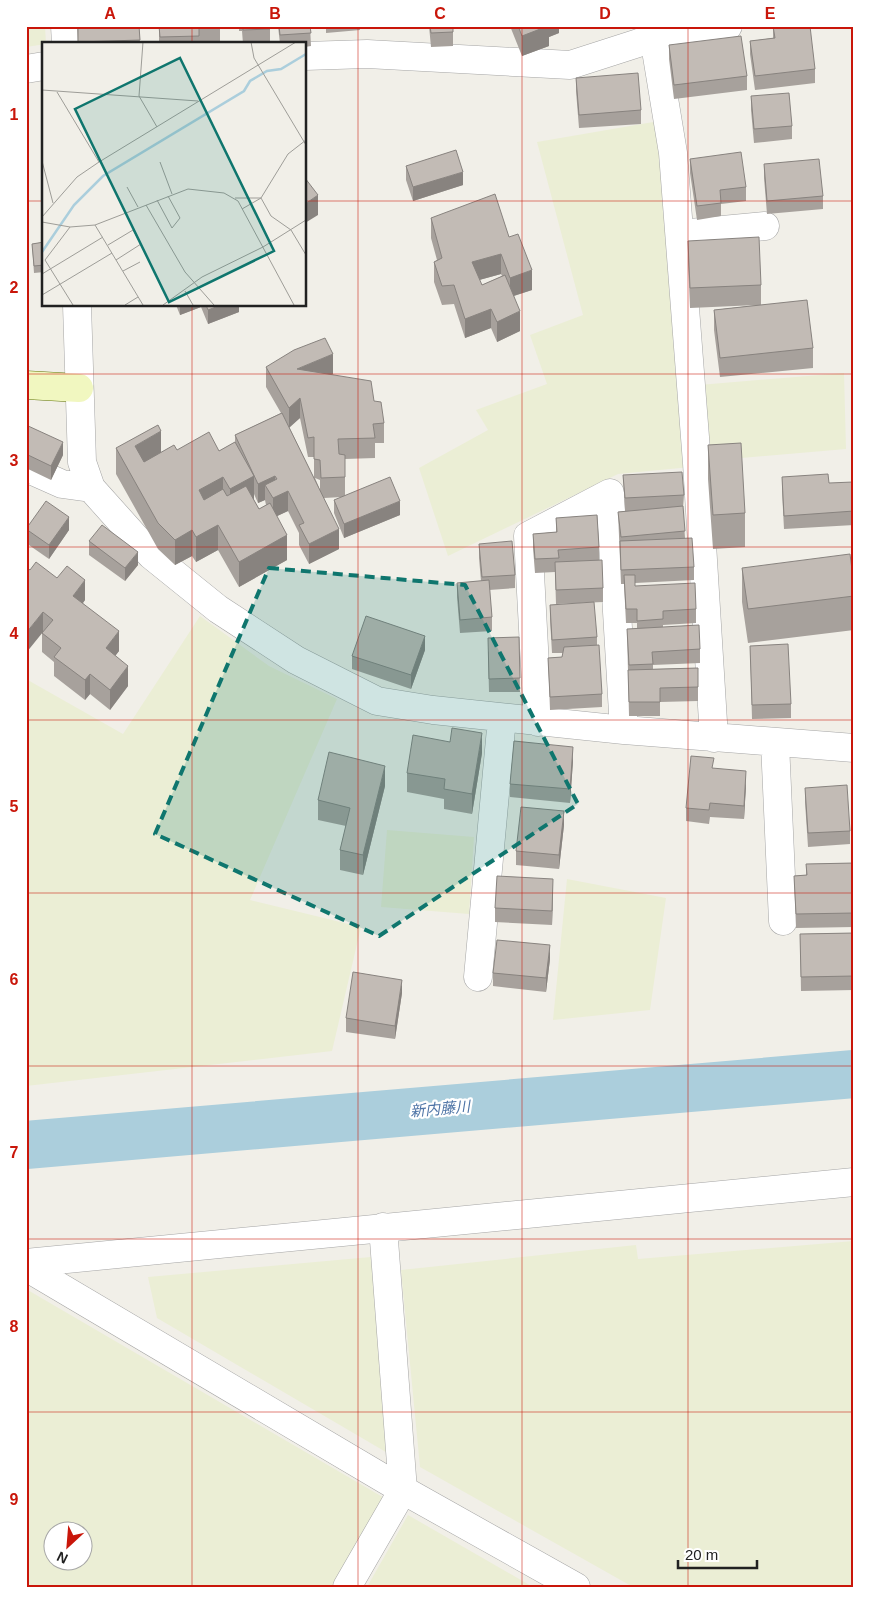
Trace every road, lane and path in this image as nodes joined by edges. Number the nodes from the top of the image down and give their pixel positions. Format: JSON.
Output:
{"nodes":[{"id":1,"x":65,"y":26,"type":"edge"},
{"id":2,"x":728,"y":26,"type":"edge"},
{"id":3,"x":652,"y":32,"type":"edge"},
{"id":4,"x":66,"y":42,"type":"edge"},
{"id":5,"x":306,"y":56,"type":"edge"},
{"id":6,"x":42,"y":66,"type":"edge"},
{"id":7,"x":26,"y":69,"type":"edge"},
{"id":8,"x":765,"y":226,"type":"dead end"},
{"id":9,"x":680,"y":234,"type":"junction"},
{"id":10,"x":77,"y":306,"type":"edge"},
{"id":11,"x":26,"y":385,"type":"edge"},
{"id":12,"x":80,"y":388,"type":"junction"},
{"id":13,"x":26,"y":468,"type":"edge"},
{"id":14,"x":91,"y":488,"type":"junction"},
{"id":15,"x":502,"y":718,"type":"junction"},
{"id":16,"x":538,"y":722,"type":"junction"},
{"id":17,"x":624,"y":730,"type":"junction"},
{"id":18,"x":714,"y":738,"type":"junction"},
{"id":19,"x":775,"y":743,"type":"junction"},
{"id":20,"x":854,"y":748,"type":"edge"},
{"id":21,"x":783,"y":921,"type":"dead end"},
{"id":22,"x":478,"y":977,"type":"dead end"},
{"id":23,"x":854,"y":1182,"type":"edge"},
{"id":24,"x":383,"y":1227,"type":"junction"},
{"id":25,"x":26,"y":1263,"type":"edge"},
{"id":26,"x":26,"y":1267,"type":"edge"},
{"id":27,"x":403,"y":1490,"type":"junction"},
{"id":28,"x":347,"y":1587,"type":"edge"},
{"id":29,"x":576,"y":1587,"type":"edge"}],
"edges":[{"from":1,"to":4,"type":"street"},
{"from":2,"to":3,"type":"street"},
{"from":3,"to":5,"type":"street"},
{"from":3,"to":9,"type":"street"},
{"from":6,"to":7,"type":"street"},
{"from":8,"to":9,"type":"street"},
{"from":9,"to":18,"type":"street"},
{"from":10,"to":12,"type":"street"},
{"from":11,"to":12,"type":"street"},
{"from":12,"to":14,"type":"street"},
{"from":13,"to":14,"type":"street"},
{"from":14,"to":15,"type":"street"},
{"from":15,"to":16,"type":"street"},
{"from":15,"to":22,"type":"street"},
{"from":16,"to":17,"type":"street"},
{"from":16,"to":17,"type":"street"},
{"from":17,"to":18,"type":"street"},
{"from":18,"to":19,"type":"street"},
{"from":19,"to":20,"type":"street"},
{"from":19,"to":21,"type":"street"},
{"from":23,"to":24,"type":"street"},
{"from":24,"to":25,"type":"street"},
{"from":24,"to":27,"type":"street"},
{"from":26,"to":27,"type":"street"},
{"from":27,"to":28,"type":"street"},
{"from":27,"to":29,"type":"street"}]}
